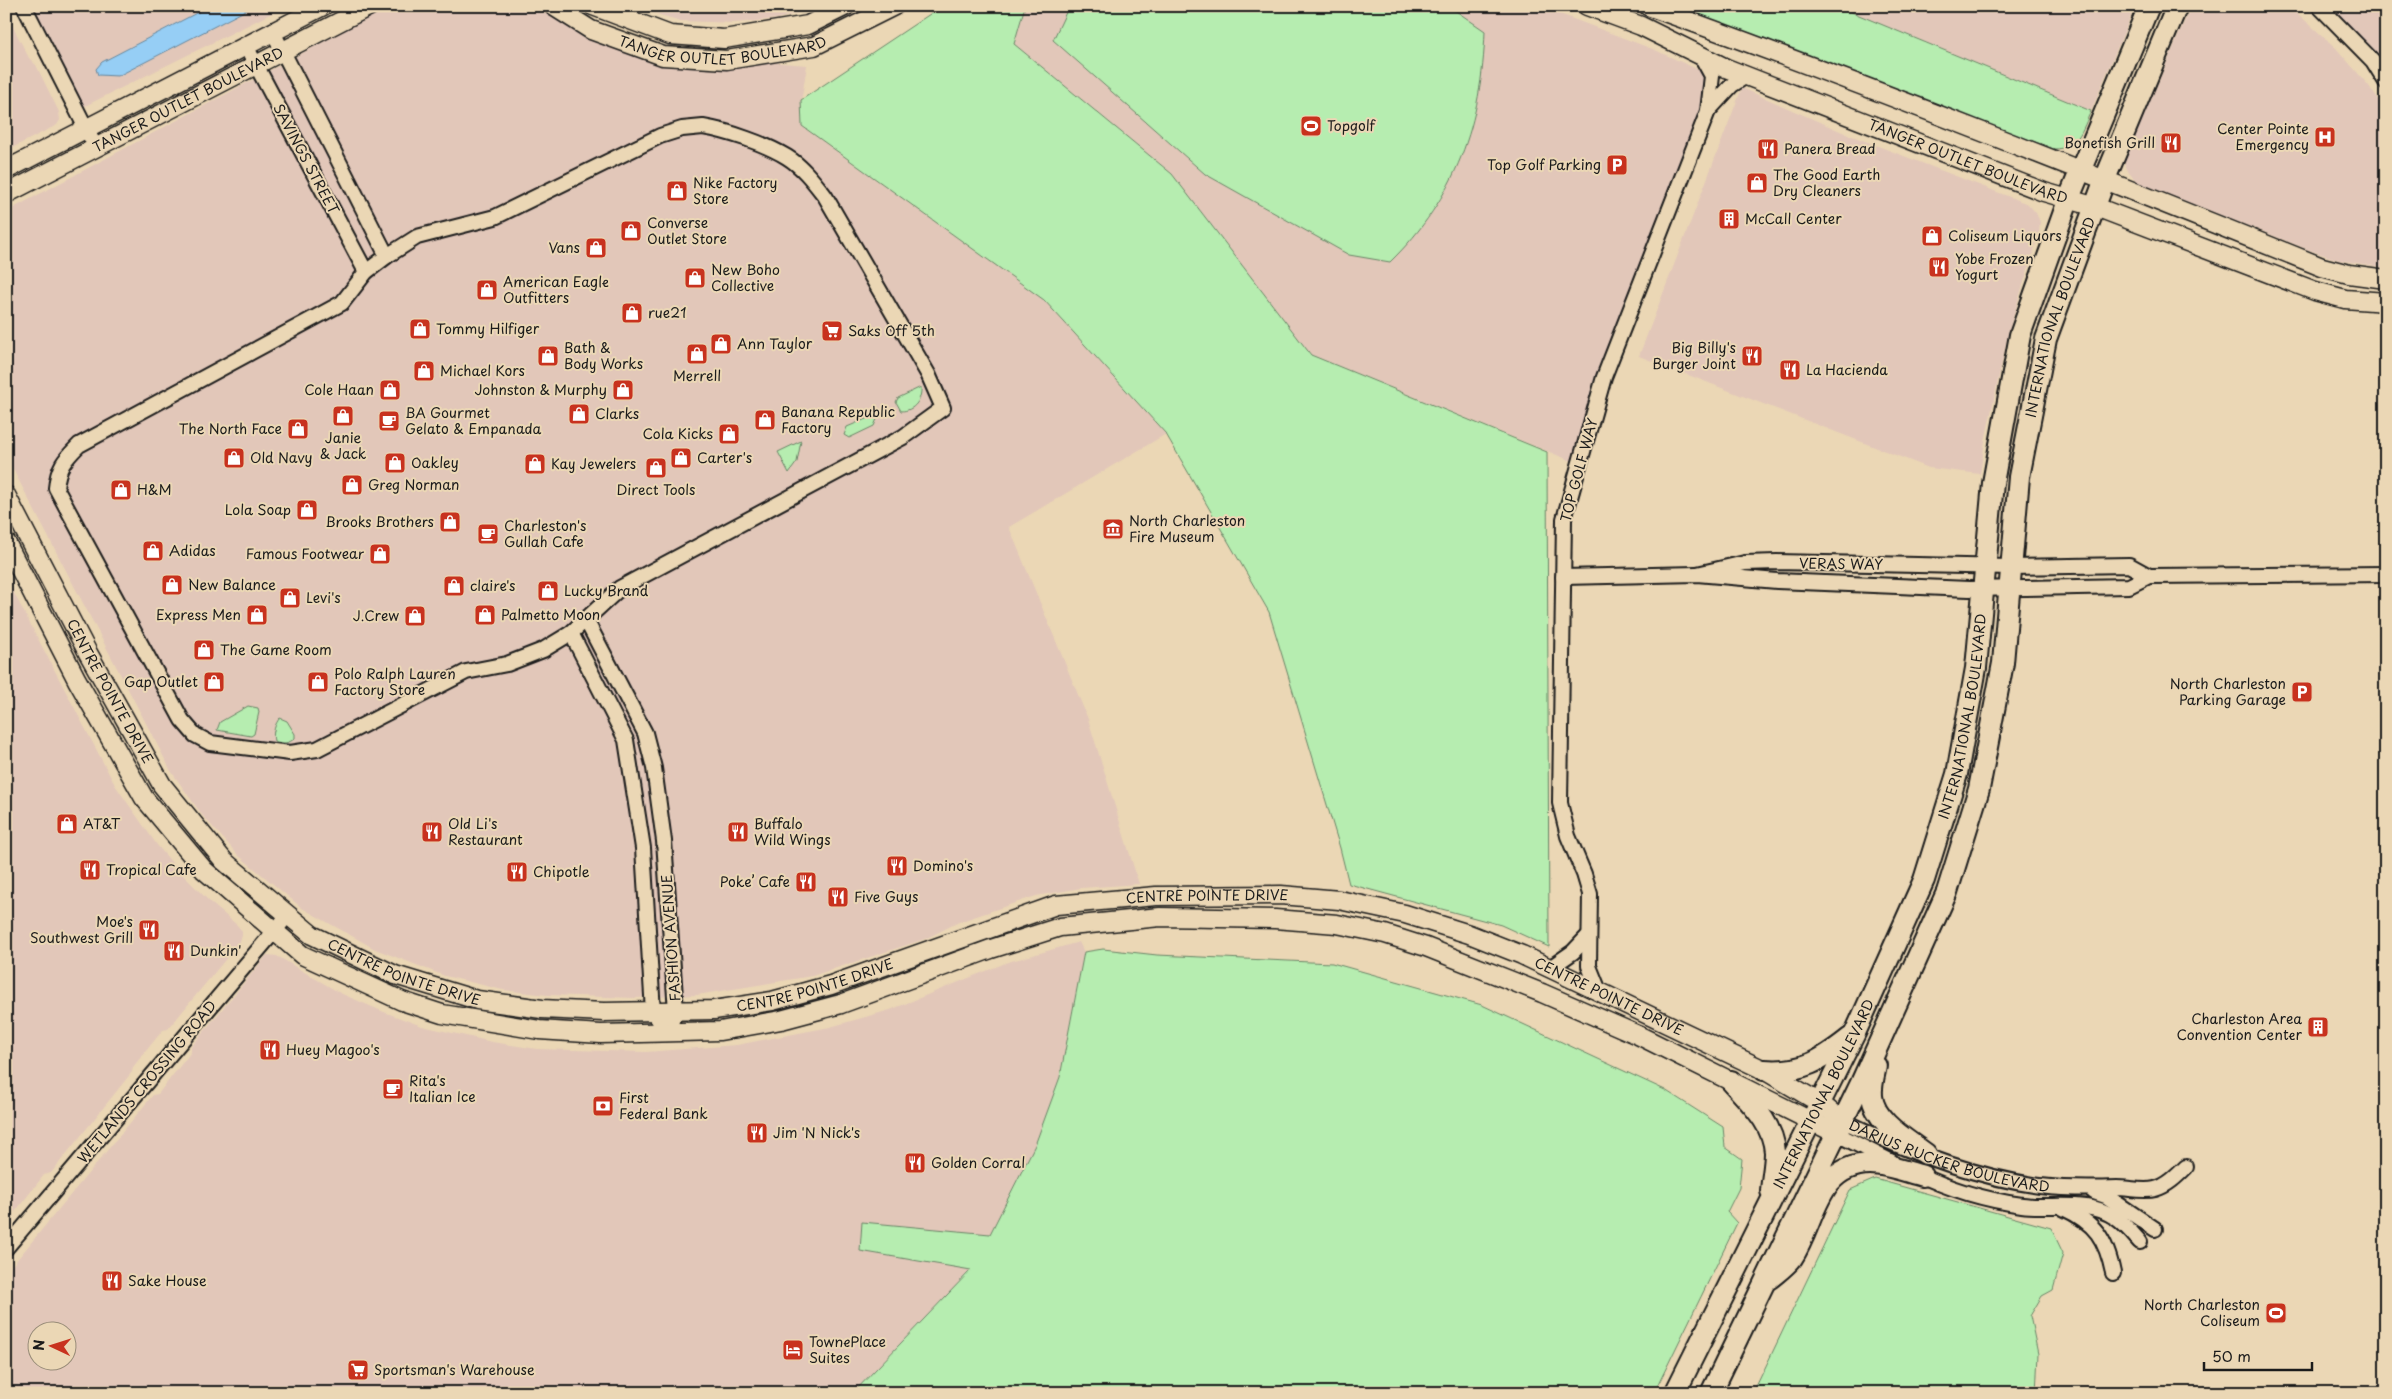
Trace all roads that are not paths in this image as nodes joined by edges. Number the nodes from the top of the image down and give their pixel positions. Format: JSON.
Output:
{"nodes":[{"id":1,"x":24,"y":6,"type":"edge"},
{"id":2,"x":322,"y":6,"type":"edge"},
{"id":3,"x":370,"y":6,"type":"edge"},
{"id":4,"x":553,"y":6,"type":"edge"},
{"id":5,"x":593,"y":6,"type":"edge"},
{"id":6,"x":846,"y":6,"type":"edge"},
{"id":7,"x":1587,"y":6,"type":"edge"},
{"id":8,"x":1648,"y":6,"type":"edge"},
{"id":9,"x":2149,"y":6,"type":"edge"},
{"id":10,"x":2177,"y":6,"type":"edge"},
{"id":11,"x":2319,"y":6,"type":"edge"},
{"id":12,"x":887,"y":8,"type":"edge"},
{"id":13,"x":273,"y":32,"type":"junction"},
{"id":14,"x":246,"y":46,"type":"junction"},
{"id":15,"x":283,"y":51,"type":"junction"},
{"id":16,"x":1701,"y":56,"type":"junction"},
{"id":17,"x":256,"y":65,"type":"junction"},
{"id":18,"x":1746,"y":76,"type":"junction"},
{"id":19,"x":2386,"y":82,"type":"edge"},
{"id":20,"x":1708,"y":111,"type":"junction"},
{"id":21,"x":86,"y":128,"type":"junction"},
{"id":22,"x":96,"y":148,"type":"junction"},
{"id":23,"x":6,"y":170,"type":"edge"},
{"id":24,"x":2081,"y":170,"type":"junction"},
{"id":25,"x":2105,"y":179,"type":"junction"},
{"id":26,"x":6,"y":194,"type":"edge"},
{"id":27,"x":2069,"y":198,"type":"junction"},
{"id":28,"x":2096,"y":207,"type":"junction"},
{"id":29,"x":386,"y":256,"type":"junction"},
{"id":30,"x":366,"y":272,"type":"junction"},
{"id":31,"x":2386,"y":279,"type":"edge"},
{"id":32,"x":2386,"y":302,"type":"edge"},
{"id":33,"x":6,"y":495,"type":"edge"},
{"id":34,"x":6,"y":542,"type":"edge"},
{"id":35,"x":1985,"y":566,"type":"junction"},
{"id":36,"x":2011,"y":567,"type":"junction"},
{"id":37,"x":1697,"y":574,"type":"junction"},
{"id":38,"x":2386,"y":574,"type":"edge"},
{"id":39,"x":2150,"y":576,"type":"junction"},
{"id":40,"x":1563,"y":577,"type":"junction"},
{"id":41,"x":2010,"y":587,"type":"junction"},
{"id":42,"x":1983,"y":588,"type":"junction"},
{"id":43,"x":586,"y":620,"type":"junction"},
{"id":44,"x":571,"y":632,"type":"junction"},
{"id":45,"x":288,"y":915,"type":"junction"},
{"id":46,"x":275,"y":931,"type":"junction"},
{"id":47,"x":1589,"y":936,"type":"junction"},
{"id":48,"x":1550,"y":968,"type":"junction"},
{"id":49,"x":1599,"y":990,"type":"junction"},
{"id":50,"x":676,"y":1011,"type":"junction"},
{"id":51,"x":653,"y":1012,"type":"junction"},
{"id":52,"x":667,"y":1032,"type":"junction"},
{"id":53,"x":1855,"y":1033,"type":"junction"},
{"id":54,"x":1883,"y":1035,"type":"junction"},
{"id":55,"x":1764,"y":1070,"type":"junction"},
{"id":56,"x":1731,"y":1081,"type":"junction"},
{"id":57,"x":1820,"y":1103,"type":"junction"},
{"id":58,"x":1811,"y":1121,"type":"junction"},
{"id":59,"x":1838,"y":1126,"type":"junction"},
{"id":60,"x":1926,"y":1154,"type":"junction"},
{"id":61,"x":2186,"y":1167,"type":"dead end"},
{"id":62,"x":1923,"y":1176,"type":"junction"},
{"id":63,"x":2087,"y":1189,"type":"junction"},
{"id":64,"x":1770,"y":1203,"type":"junction"},
{"id":65,"x":2060,"y":1207,"type":"junction"},
{"id":66,"x":2155,"y":1229,"type":"dead end"},
{"id":67,"x":2140,"y":1242,"type":"dead end"},
{"id":68,"x":6,"y":1248,"type":"edge"},
{"id":69,"x":2113,"y":1273,"type":"dead end"},
{"id":70,"x":1762,"y":1286,"type":"junction"},
{"id":71,"x":1675,"y":1393,"type":"edge"},
{"id":72,"x":1711,"y":1393,"type":"edge"}],
"edges":[{"from":1,"to":21,"type":"street"},
{"from":2,"to":13,"type":"street","name":"TANGER OUTLET BOULEVARD"},
{"from":3,"to":15,"type":"street","name":"TANGER OUTLET BOULEVARD"},
{"from":4,"to":12,"type":"street","name":"TANGER OUTLET BOULEVARD"},
{"from":5,"to":6,"type":"street","name":"TANGER OUTLET BOULEVARD"},
{"from":7,"to":16,"type":"street","name":"TANGER OUTLET BOULEVARD"},
{"from":8,"to":24,"type":"street"},
{"from":9,"to":24,"type":"main road","name":"INTERNATIONAL BOULEVARD"},
{"from":10,"to":25,"type":"main road","name":"INTERNATIONAL BOULEVARD"},
{"from":11,"to":19,"type":"street"},
{"from":13,"to":14,"type":"street","name":"TANGER OUTLET BOULEVARD"},
{"from":13,"to":15,"type":"street","name":"SAVINGS STREET"},
{"from":14,"to":17,"type":"street","name":"SAVINGS STREET"},
{"from":14,"to":21,"type":"street","name":"TANGER OUTLET BOULEVARD"},
{"from":15,"to":17,"type":"street","name":"TANGER OUTLET BOULEVARD"},
{"from":15,"to":29,"type":"street","name":"SAVINGS STREET"},
{"from":16,"to":18,"type":"street","name":"TANGER OUTLET BOULEVARD"},
{"from":16,"to":20,"type":"street","name":"TOP GOLF WAY"},
{"from":17,"to":22,"type":"street","name":"TANGER OUTLET BOULEVARD"},
{"from":17,"to":30,"type":"street","name":"SAVINGS STREET"},
{"from":18,"to":20,"type":"street","name":"TOP GOLF WAY"},
{"from":18,"to":27,"type":"street","name":"TANGER OUTLET BOULEVARD"},
{"from":20,"to":40,"type":"street","name":"TOP GOLF WAY"},
{"from":21,"to":22,"type":"street"},
{"from":21,"to":23,"type":"street","name":"TANGER OUTLET BOULEVARD"},
{"from":22,"to":26,"type":"street","name":"TANGER OUTLET BOULEVARD"},
{"from":24,"to":25,"type":"street"},
{"from":24,"to":27,"type":"main road","name":"INTERNATIONAL BOULEVARD"},
{"from":25,"to":28,"type":"main road","name":"INTERNATIONAL BOULEVARD"},
{"from":25,"to":31,"type":"street"},
{"from":27,"to":28,"type":"street","name":"TANGER OUTLET BOULEVARD"},
{"from":27,"to":35,"type":"main road","name":"INTERNATIONAL BOULEVARD"},
{"from":28,"to":32,"type":"street","name":"TANGER OUTLET BOULEVARD"},
{"from":28,"to":36,"type":"main road","name":"INTERNATIONAL BOULEVARD"},
{"from":29,"to":30,"type":"street"},
{"from":29,"to":43,"type":"street"},
{"from":30,"to":44,"type":"street"},
{"from":33,"to":45,"type":"street","name":"CENTRE POINTE DRIVE"},
{"from":34,"to":46,"type":"street","name":"CENTRE POINTE DRIVE"},
{"from":35,"to":36,"type":"street","name":"VERAS WAY"},
{"from":35,"to":37,"type":"street","name":"VERAS WAY"},
{"from":35,"to":42,"type":"main road","name":"INTERNATIONAL BOULEVARD"},
{"from":36,"to":39,"type":"street","name":"VERAS WAY"},
{"from":36,"to":41,"type":"main road","name":"INTERNATIONAL BOULEVARD"},
{"from":37,"to":40,"type":"street","name":"VERAS WAY"},
{"from":37,"to":42,"type":"street","name":"VERAS WAY"},
{"from":38,"to":39,"type":"street"},
{"from":39,"to":41,"type":"street","name":"VERAS WAY"},
{"from":40,"to":47,"type":"street","name":"TOP GOLF WAY"},
{"from":41,"to":42,"type":"street","name":"VERAS WAY"},
{"from":41,"to":54,"type":"main road","name":"INTERNATIONAL BOULEVARD"},
{"from":42,"to":53,"type":"main road","name":"INTERNATIONAL BOULEVARD"},
{"from":43,"to":44,"type":"street"},
{"from":43,"to":50,"type":"street","name":"FASHION AVENUE"},
{"from":44,"to":51,"type":"street","name":"FASHION AVENUE"},
{"from":45,"to":46,"type":"street","name":"WETLANDS CROSSING ROAD"},
{"from":45,"to":51,"type":"street","name":"CENTRE POINTE DRIVE"},
{"from":46,"to":52,"type":"street","name":"CENTRE POINTE DRIVE"},
{"from":46,"to":68,"type":"street","name":"WETLANDS CROSSING ROAD"},
{"from":47,"to":48,"type":"street"},
{"from":47,"to":49,"type":"street","name":"TOP GOLF WAY"},
{"from":48,"to":49,"type":"street","name":"CENTRE POINTE DRIVE"},
{"from":48,"to":50,"type":"street","name":"CENTRE POINTE DRIVE"},
{"from":49,"to":55,"type":"street","name":"CENTRE POINTE DRIVE"},
{"from":50,"to":51,"type":"street","name":"CENTRE POINTE DRIVE"},
{"from":50,"to":52,"type":"street","name":"FASHION AVENUE"},
{"from":51,"to":52,"type":"street","name":"FASHION AVENUE"},
{"from":52,"to":56,"type":"street","name":"CENTRE POINTE DRIVE"},
{"from":53,"to":55,"type":"main road"},
{"from":53,"to":57,"type":"main road","name":"INTERNATIONAL BOULEVARD"},
{"from":54,"to":59,"type":"main road","name":"INTERNATIONAL BOULEVARD"},
{"from":54,"to":60,"type":"main road"},
{"from":55,"to":57,"type":"street","name":"CENTRE POINTE DRIVE"},
{"from":56,"to":58,"type":"street","name":"CENTRE POINTE DRIVE"},
{"from":56,"to":64,"type":"main road"},
{"from":57,"to":58,"type":"main road","name":"INTERNATIONAL BOULEVARD"},
{"from":57,"to":59,"type":"street","name":"DARIUS RUCKER BOULEVARD"},
{"from":58,"to":59,"type":"street","name":"DARIUS RUCKER BOULEVARD"},
{"from":58,"to":64,"type":"main road","name":"INTERNATIONAL BOULEVARD"},
{"from":59,"to":60,"type":"street","name":"DARIUS RUCKER BOULEVARD"},
{"from":59,"to":62,"type":"street","name":"DARIUS RUCKER BOULEVARD"},
{"from":59,"to":70,"type":"main road","name":"INTERNATIONAL BOULEVARD"},
{"from":60,"to":63,"type":"street","name":"DARIUS RUCKER BOULEVARD"},
{"from":61,"to":63,"type":"street","name":"DARIUS RUCKER BOULEVARD"},
{"from":62,"to":65,"type":"street","name":"DARIUS RUCKER BOULEVARD"},
{"from":62,"to":70,"type":"main road"},
{"from":63,"to":66,"type":"street","name":"DARIUS RUCKER BOULEVARD"},
{"from":64,"to":71,"type":"main road","name":"INTERNATIONAL BOULEVARD"},
{"from":65,"to":67,"type":"street","name":"DARIUS RUCKER BOULEVARD"},
{"from":65,"to":69,"type":"street","name":"DARIUS RUCKER BOULEVARD"},
{"from":70,"to":72,"type":"main road","name":"INTERNATIONAL BOULEVARD"}]}
